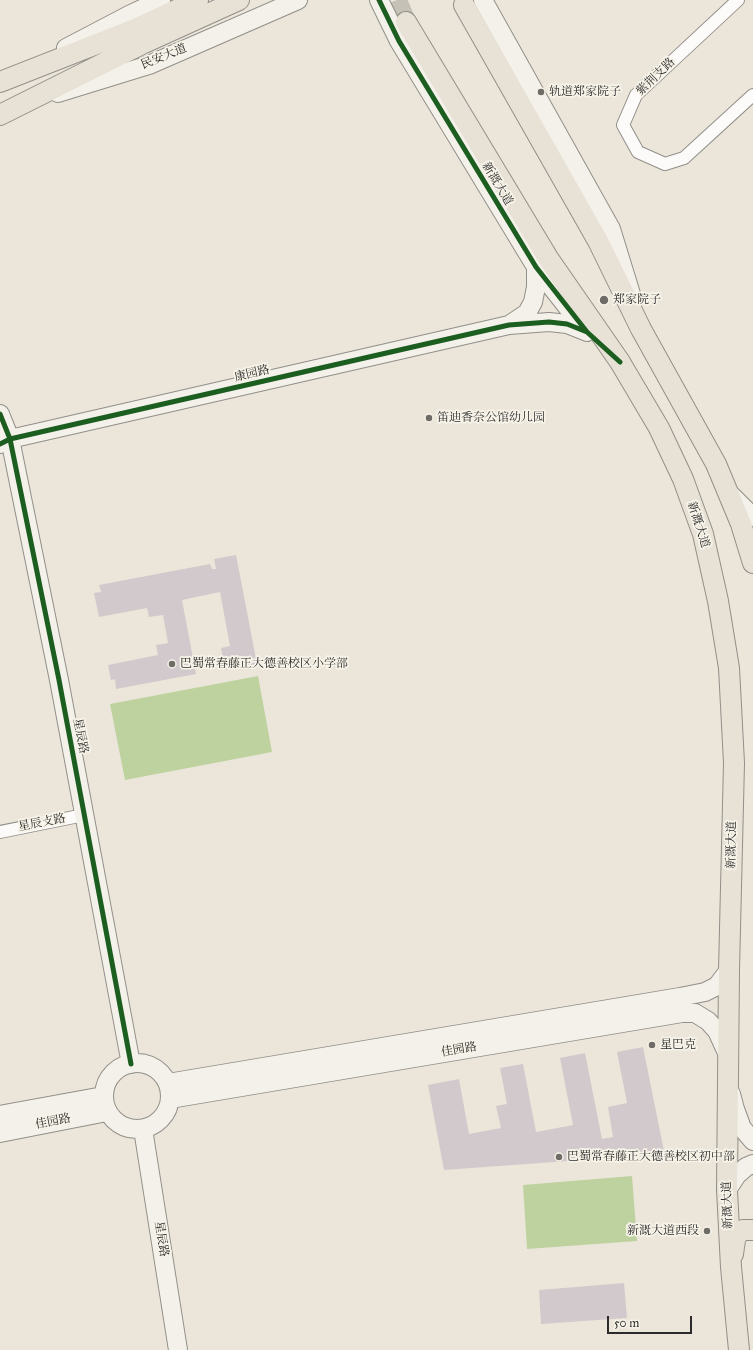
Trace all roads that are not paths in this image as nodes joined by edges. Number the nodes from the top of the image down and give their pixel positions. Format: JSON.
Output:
{"nodes":[{"id":1,"x":161,"y":0,"type":"edge"},
{"id":2,"x":198,"y":0,"type":"edge"},
{"id":3,"x":239,"y":0,"type":"edge"},
{"id":4,"x":298,"y":0,"type":"edge"},
{"id":5,"x":379,"y":0,"type":"edge"},
{"id":6,"x":390,"y":0,"type":"edge"},
{"id":7,"x":738,"y":0,"type":"edge"},
{"id":8,"x":474,"y":2,"type":"edge"},
{"id":9,"x":406,"y":22,"type":"tunnel mouth"},
{"id":10,"x":139,"y":37,"type":"junction"},
{"id":11,"x":399,"y":41,"type":"junction"},
{"id":12,"x":7,"y":79,"type":"edge"},
{"id":13,"x":753,"y":95,"type":"edge"},
{"id":14,"x":25,"y":103,"type":"junction"},
{"id":15,"x":0,"y":115,"type":"edge"},
{"id":16,"x":536,"y":267,"type":"junction"},
{"id":17,"x":509,"y":325,"type":"junction"},
{"id":18,"x":588,"y":332,"type":"junction"},
{"id":19,"x":620,"y":362,"type":"junction"},
{"id":20,"x":0,"y":414,"type":"edge"},
{"id":21,"x":5,"y":442,"type":"edge"},
{"id":22,"x":726,"y":490,"type":"junction"},
{"id":23,"x":753,"y":517,"type":"edge"},
{"id":24,"x":753,"y":563,"type":"edge"},
{"id":25,"x":84,"y":815,"type":"junction"},
{"id":26,"x":0,"y":832,"type":"edge"},
{"id":27,"x":729,"y":970,"type":"junction"},
{"id":28,"x":728,"y":1055,"type":"junction"},
{"id":29,"x":130,"y":1064,"type":"junction"},
{"id":30,"x":728,"y":1081,"type":"junction"},
{"id":31,"x":169,"y":1091,"type":"junction"},
{"id":32,"x":105,"y":1104,"type":"junction"},
{"id":33,"x":0,"y":1115,"type":"edge"},
{"id":34,"x":143,"y":1129,"type":"junction"},
{"id":35,"x":0,"y":1133,"type":"edge"},
{"id":36,"x":753,"y":1141,"type":"edge"},
{"id":37,"x":753,"y":1164,"type":"edge"},
{"id":38,"x":727,"y":1190,"type":"junction"},
{"id":39,"x":753,"y":1230,"type":"edge"},
{"id":40,"x":731,"y":1267,"type":"junction"},
{"id":41,"x":178,"y":1350,"type":"edge"},
{"id":42,"x":739,"y":1350,"type":"edge"}],
"edges":[{"from":1,"to":12,"type":"street"},
{"from":2,"to":10,"type":"main road"},
{"from":3,"to":10,"type":"main road"},
{"from":4,"to":14,"type":"street","name":"民安大道"},
{"from":5,"to":11,"type":"street","name":"新溉大道"},
{"from":6,"to":11,"type":"street"},
{"from":7,"to":13,"type":"street","name":"紫荆支路"},
{"from":8,"to":22,"type":"main road"},
{"from":9,"to":19,"type":"main road","name":"新溉大道"},
{"from":10,"to":12,"type":"main road"},
{"from":10,"to":14,"type":"main road","name":"民安大道"},
{"from":11,"to":16,"type":"street","name":"新溉大道"},
{"from":14,"to":15,"type":"main road","name":"民安大道"},
{"from":16,"to":17,"type":"street"},
{"from":16,"to":18,"type":"street","name":"新溉大道"},
{"from":17,"to":18,"type":"street"},
{"from":17,"to":21,"type":"street","name":"康园路"},
{"from":18,"to":19,"type":"street","name":"新溉大道"},
{"from":19,"to":27,"type":"main road","name":"新溉大道"},
{"from":20,"to":21,"type":"street","name":"星辰路"},
{"from":21,"to":25,"type":"street","name":"星辰路"},
{"from":22,"to":23,"type":"street"},
{"from":22,"to":24,"type":"main road"},
{"from":25,"to":26,"type":"street","name":"星辰支路"},
{"from":25,"to":29,"type":"street","name":"星辰路"},
{"from":27,"to":28,"type":"main road","name":"新溉大道"},
{"from":27,"to":31,"type":"street","name":"佳园路"},
{"from":28,"to":30,"type":"main road","name":"新溉大道"},
{"from":28,"to":31,"type":"street","name":"佳园路"},
{"from":29,"to":31,"type":"street"},
{"from":29,"to":32,"type":"street"},
{"from":30,"to":36,"type":"street"},
{"from":30,"to":38,"type":"main road","name":"新溉大道"},
{"from":31,"to":34,"type":"street"},
{"from":32,"to":33,"type":"street","name":"佳园路"},
{"from":32,"to":34,"type":"street"},
{"from":32,"to":35,"type":"street","name":"佳园路"},
{"from":34,"to":41,"type":"street","name":"星辰路"},
{"from":37,"to":38,"type":"street"},
{"from":38,"to":40,"type":"main road","name":"新溉大道"},
{"from":39,"to":40,"type":"main road"},
{"from":40,"to":42,"type":"main road","name":"新溉大道"}]}
